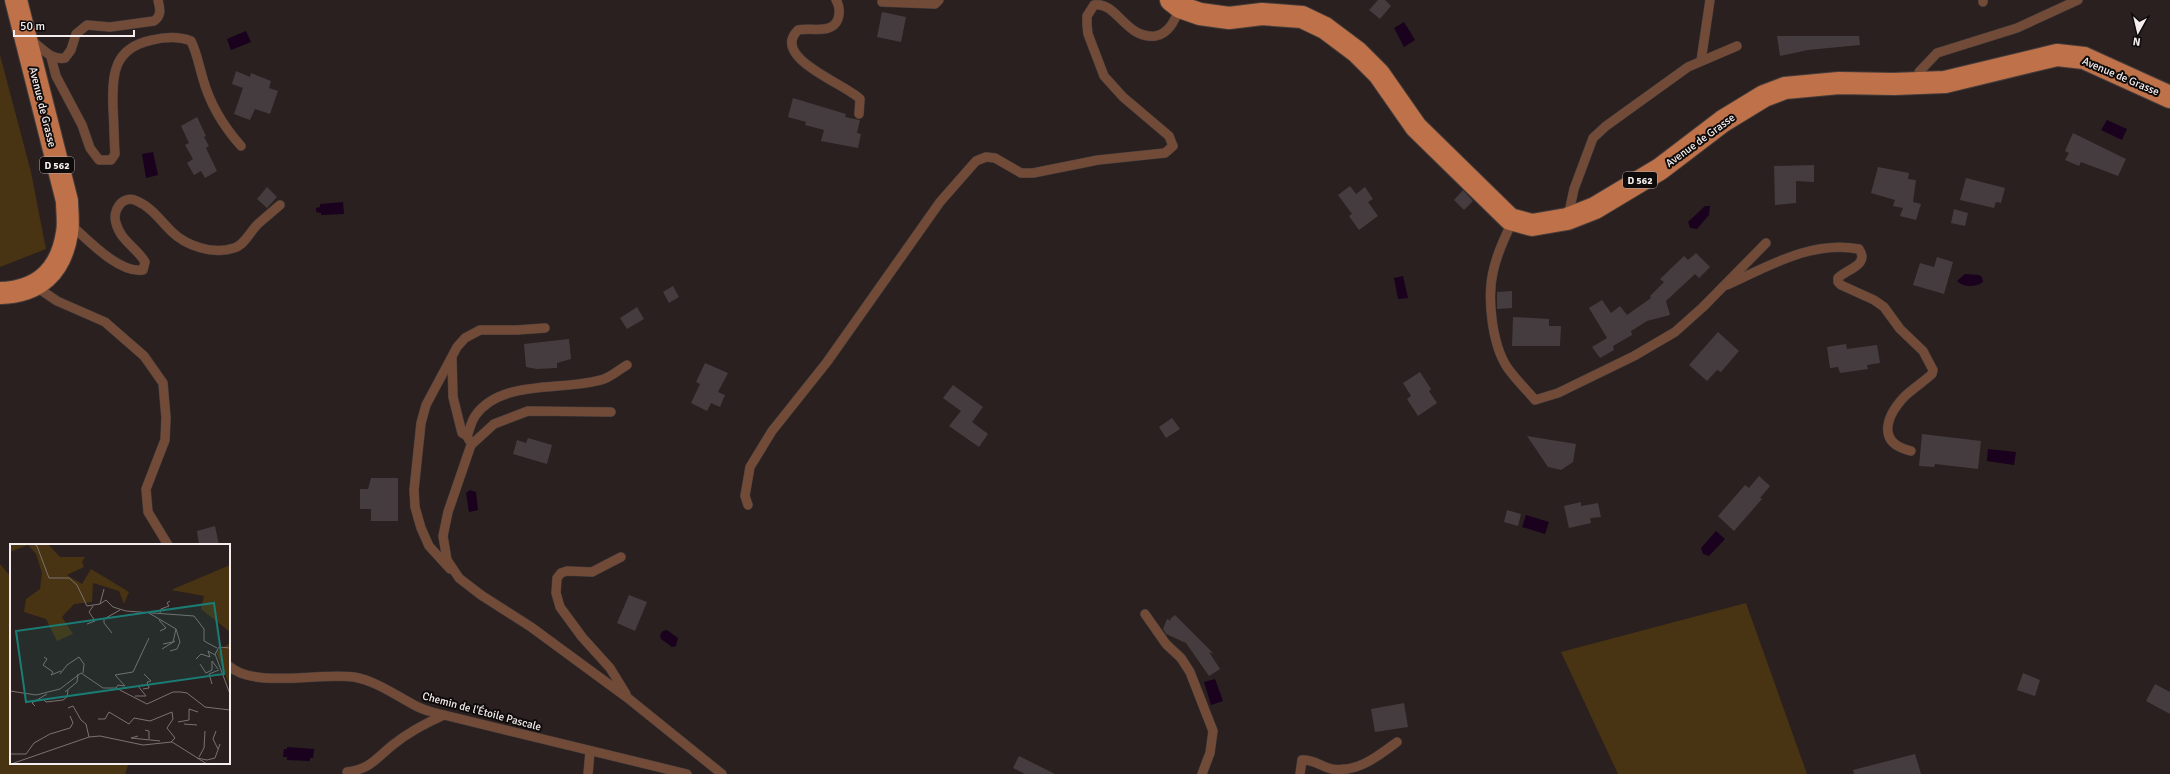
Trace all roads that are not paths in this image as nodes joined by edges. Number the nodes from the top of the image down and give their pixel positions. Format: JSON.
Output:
{"nodes":[{"id":1,"x":16,"y":0,"type":"edge"},
{"id":2,"x":158,"y":0,"type":"edge"},
{"id":3,"x":836,"y":0,"type":"edge"},
{"id":4,"x":939,"y":0,"type":"edge"},
{"id":5,"x":1710,"y":0,"type":"edge"},
{"id":6,"x":2078,"y":0,"type":"edge"},
{"id":7,"x":882,"y":2,"type":"dead end"},
{"id":8,"x":1176,"y":4,"type":"edge"},
{"id":9,"x":25,"y":35,"type":"junction"},
{"id":10,"x":1737,"y":46,"type":"dead end"},
{"id":11,"x":50,"y":57,"type":"junction"},
{"id":12,"x":1701,"y":61,"type":"junction"},
{"id":13,"x":1914,"y":84,"type":"junction"},
{"id":14,"x":2170,"y":97,"type":"edge"},
{"id":15,"x":859,"y":114,"type":"dead end"},
{"id":16,"x":241,"y":146,"type":"dead end"},
{"id":17,"x":280,"y":206,"type":"dead end"},
{"id":18,"x":1567,"y":219,"type":"junction"},
{"id":19,"x":1513,"y":220,"type":"junction"},
{"id":20,"x":67,"y":222,"type":"junction"},
{"id":21,"x":1766,"y":243,"type":"dead end"},
{"id":22,"x":34,"y":286,"type":"junction"},
{"id":23,"x":1724,"y":286,"type":"junction"},
{"id":24,"x":0,"y":293,"type":"edge"},
{"id":25,"x":545,"y":328,"type":"dead end"},
{"id":26,"x":452,"y":356,"type":"junction"},
{"id":27,"x":627,"y":365,"type":"dead end"},
{"id":28,"x":611,"y":412,"type":"dead end"},
{"id":29,"x":467,"y":436,"type":"junction"},
{"id":30,"x":471,"y":445,"type":"junction"},
{"id":31,"x":1911,"y":451,"type":"dead end"},
{"id":32,"x":748,"y":505,"type":"dead end"},
{"id":33,"x":167,"y":544,"type":"edge"},
{"id":34,"x":621,"y":557,"type":"dead end"},
{"id":35,"x":459,"y":578,"type":"junction"},
{"id":36,"x":1145,"y":614,"type":"dead end"},
{"id":37,"x":230,"y":667,"type":"edge"},
{"id":38,"x":629,"y":699,"type":"junction"},
{"id":39,"x":444,"y":715,"type":"junction"},
{"id":40,"x":1397,"y":742,"type":"dead end"},
{"id":41,"x":590,"y":752,"type":"junction"},
{"id":42,"x":348,"y":772,"type":"dead end"},
{"id":43,"x":588,"y":774,"type":"edge"},
{"id":44,"x":687,"y":774,"type":"edge"},
{"id":45,"x":722,"y":774,"type":"edge"},
{"id":46,"x":1202,"y":774,"type":"edge"},
{"id":47,"x":1300,"y":774,"type":"edge"}],
"edges":[{"from":1,"to":9,"type":"main road","name":"Avenue de Grasse","number":"D 562"},
{"from":2,"to":11,"type":"lane"},
{"from":3,"to":15,"type":"lane"},
{"from":4,"to":7,"type":"lane"},
{"from":5,"to":12,"type":"lane"},
{"from":6,"to":13,"type":"lane"},
{"from":8,"to":19,"type":"main road","name":"Avenue de Grasse","number":"D 562"},
{"from":8,"to":32,"type":"lane"},
{"from":9,"to":11,"type":"lane"},
{"from":9,"to":20,"type":"main road","name":"Avenue de Grasse","number":"D 562"},
{"from":10,"to":12,"type":"lane"},
{"from":11,"to":16,"type":"lane"},
{"from":12,"to":18,"type":"lane"},
{"from":13,"to":14,"type":"main road","name":"Avenue de Grasse","number":"D 562"},
{"from":13,"to":18,"type":"main road","name":"Avenue de Grasse","number":"D 562"},
{"from":17,"to":20,"type":"lane"},
{"from":18,"to":19,"type":"main road","name":"Avenue de Grasse","number":"D 562"},
{"from":19,"to":23,"type":"lane"},
{"from":20,"to":22,"type":"main road","name":"Avenue de Grasse","number":"D 562"},
{"from":21,"to":23,"type":"lane"},
{"from":22,"to":24,"type":"main road","name":"Avenue de Grasse","number":"D 562"},
{"from":22,"to":33,"type":"lane"},
{"from":23,"to":31,"type":"lane"},
{"from":25,"to":26,"type":"lane"},
{"from":26,"to":29,"type":"lane"},
{"from":26,"to":35,"type":"lane"},
{"from":27,"to":29,"type":"lane"},
{"from":28,"to":30,"type":"lane"},
{"from":29,"to":30,"type":"lane"},
{"from":30,"to":35,"type":"lane"},
{"from":34,"to":38,"type":"lane"},
{"from":35,"to":38,"type":"lane"},
{"from":36,"to":46,"type":"lane"},
{"from":37,"to":39,"type":"lane","name":"Chemin de l'Étoile Pascale"},
{"from":38,"to":45,"type":"lane"},
{"from":39,"to":41,"type":"lane","name":"Chemin de l'Étoile Pascale"},
{"from":39,"to":42,"type":"lane"},
{"from":40,"to":47,"type":"lane"},
{"from":41,"to":43,"type":"lane"},
{"from":41,"to":44,"type":"lane","name":"Chemin de l'Étoile Pascale"}]}
